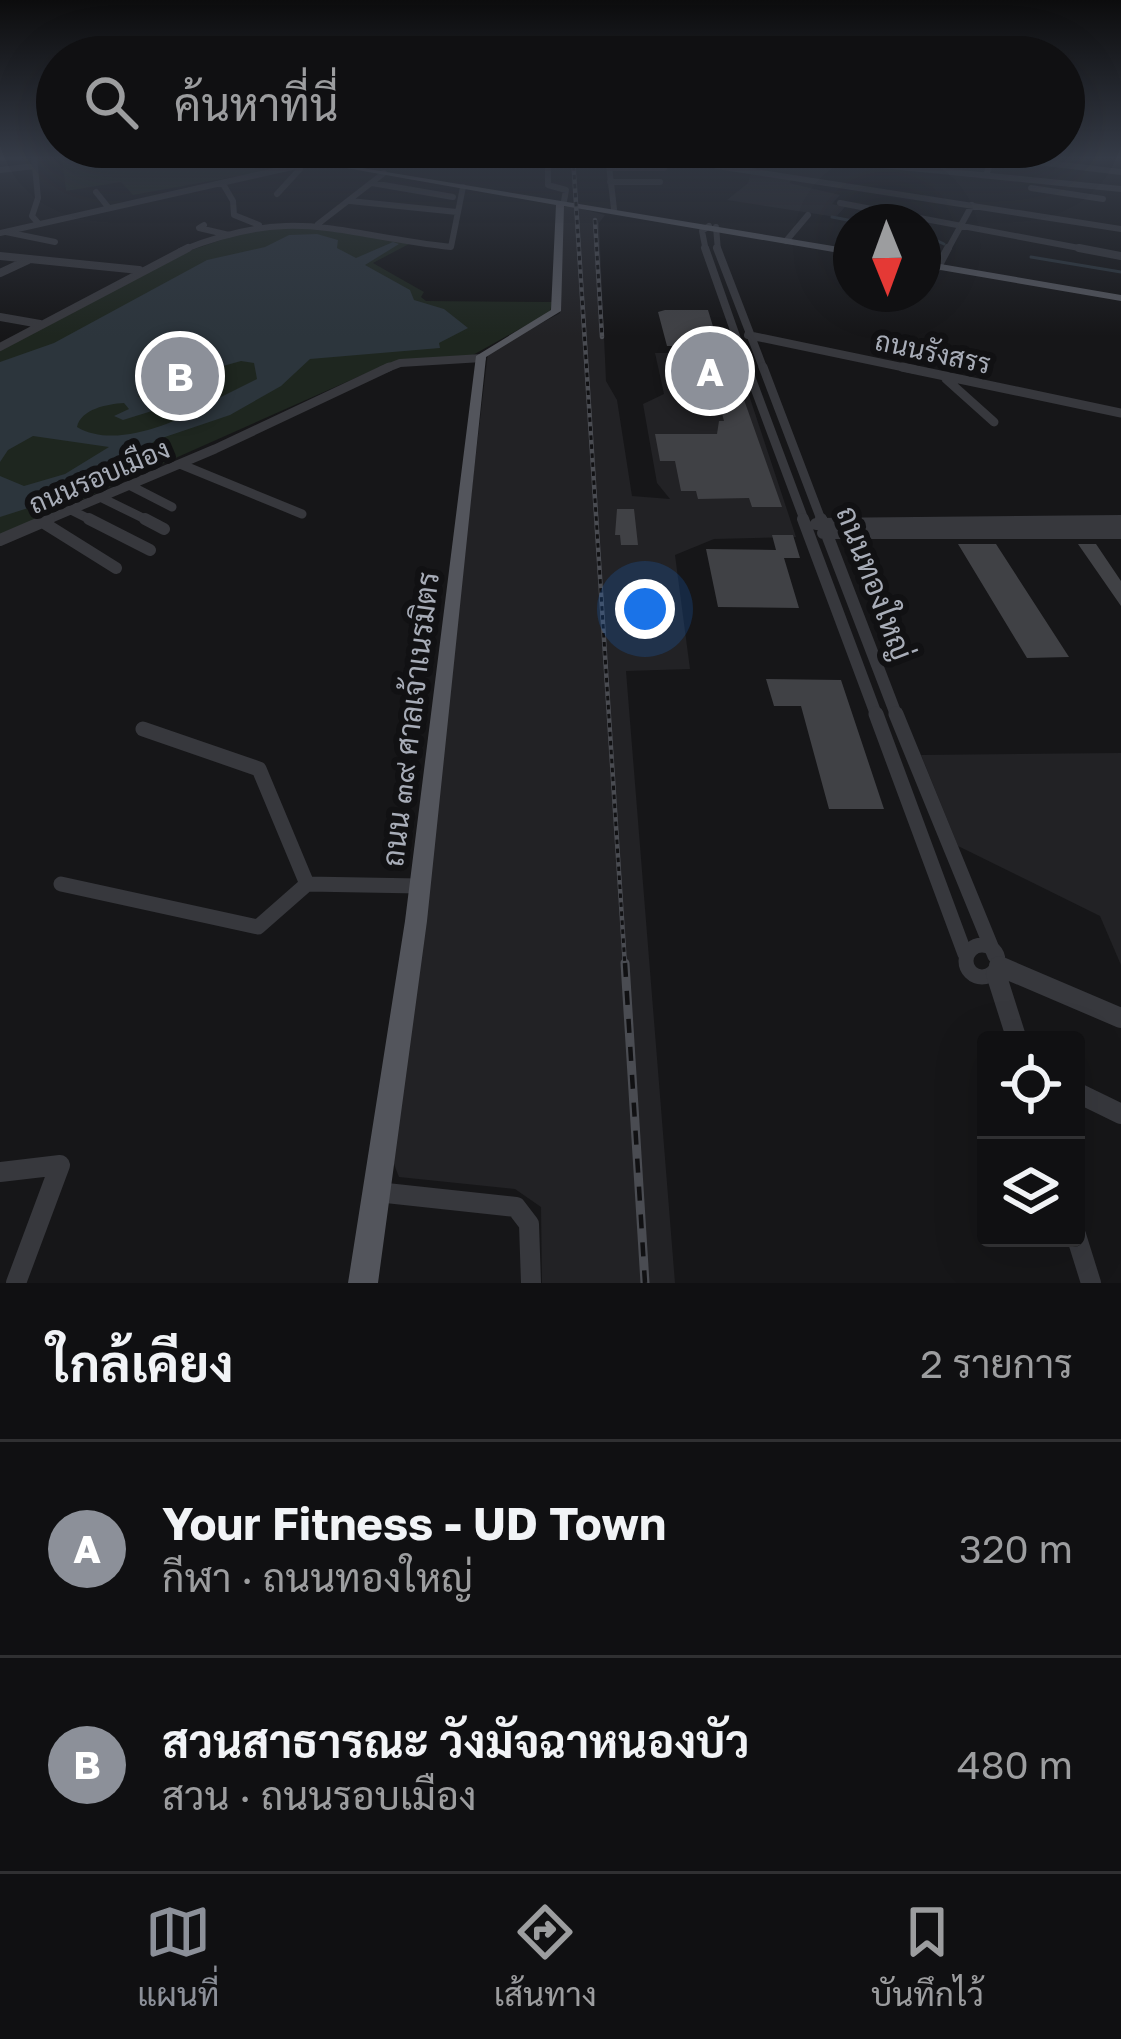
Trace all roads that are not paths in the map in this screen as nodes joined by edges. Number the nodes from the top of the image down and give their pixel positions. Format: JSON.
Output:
{"nodes":[{"id":1,"x":33,"y":217,"type":"edge"},
{"id":2,"x":65,"y":217,"type":"edge"},
{"id":3,"x":86,"y":217,"type":"edge"},
{"id":4,"x":239,"y":217,"type":"edge"},
{"id":5,"x":327,"y":217,"type":"edge"},
{"id":6,"x":456,"y":217,"type":"edge"},
{"id":7,"x":561,"y":217,"type":"edge"},
{"id":8,"x":633,"y":217,"type":"edge"},
{"id":9,"x":658,"y":217,"type":"edge"},
{"id":10,"x":806,"y":217,"type":"edge"},
{"id":11,"x":964,"y":217,"type":"edge"},
{"id":12,"x":1041,"y":217,"type":"edge"},
{"id":13,"x":686,"y":222,"type":"junction"},
{"id":14,"x":38,"y":223,"type":"junction"},
{"id":15,"x":941,"y":223,"type":"edge"},
{"id":16,"x":317,"y":224,"type":"junction"},
{"id":17,"x":204,"y":225,"type":"dead end"},
{"id":18,"x":259,"y":225,"type":"junction"},
{"id":19,"x":86,"y":226,"type":"dead end"},
{"id":20,"x":958,"y":226,"type":"junction"},
{"id":21,"x":1106,"y":227,"type":"junction"},
{"id":22,"x":1121,"y":229,"type":"edge"},
{"id":23,"x":736,"y":230,"type":"junction"},
{"id":24,"x":2,"y":232,"type":"edge"},
{"id":25,"x":710,"y":233,"type":"junction"},
{"id":26,"x":231,"y":235,"type":"junction"},
{"id":27,"x":763,"y":237,"type":"junction"},
{"id":28,"x":787,"y":241,"type":"junction"},
{"id":29,"x":55,"y":242,"type":"dead end"},
{"id":30,"x":833,"y":249,"type":"edge"},
{"id":31,"x":1094,"y":251,"type":"junction"},
{"id":32,"x":0,"y":256,"type":"edge"},
{"id":33,"x":1121,"y":256,"type":"edge"},
{"id":34,"x":29,"y":259,"type":"junction"},
{"id":35,"x":941,"y":261,"type":"edge"},
{"id":36,"x":941,"y":268,"type":"edge"},
{"id":37,"x":140,"y":270,"type":"junction"},
{"id":38,"x":0,"y":274,"type":"edge"},
{"id":39,"x":1121,"y":298,"type":"edge"},
{"id":40,"x":0,"y":317,"type":"edge"},
{"id":41,"x":43,"y":325,"type":"junction"},
{"id":42,"x":735,"y":335,"type":"junction"},
{"id":43,"x":751,"y":335,"type":"junction"},
{"id":44,"x":1,"y":345,"type":"edge"},
{"id":45,"x":482,"y":358,"type":"junction"},
{"id":46,"x":941,"y":375,"type":"junction"},
{"id":47,"x":1121,"y":413,"type":"edge"},
{"id":48,"x":994,"y":422,"type":"dead end"},
{"id":49,"x":180,"y":464,"type":"junction"},
{"id":50,"x":131,"y":486,"type":"junction"},
{"id":51,"x":102,"y":498,"type":"junction"},
{"id":52,"x":172,"y":507,"type":"dead end"},
{"id":53,"x":73,"y":511,"type":"junction"},
{"id":54,"x":302,"y":514,"type":"dead end"},
{"id":55,"x":1121,"y":521,"type":"edge"},
{"id":56,"x":44,"y":523,"type":"junction"},
{"id":57,"x":1042,"y":528,"type":"junction"},
{"id":58,"x":808,"y":529,"type":"junction"},
{"id":59,"x":826,"y":529,"type":"junction"},
{"id":60,"x":164,"y":530,"type":"dead end"},
{"id":61,"x":1121,"y":533,"type":"edge"},
{"id":62,"x":0,"y":540,"type":"edge"},
{"id":63,"x":150,"y":550,"type":"dead end"},
{"id":64,"x":116,"y":568,"type":"dead end"},
{"id":65,"x":143,"y":729,"type":"dead end"},
{"id":66,"x":962,"y":878,"type":"junction"},
{"id":67,"x":934,"y":879,"type":"junction"},
{"id":68,"x":62,"y":884,"type":"dead end"},
{"id":69,"x":307,"y":884,"type":"junction"},
{"id":70,"x":420,"y":886,"type":"junction"},
{"id":71,"x":997,"y":966,"type":"junction"},
{"id":72,"x":1121,"y":1018,"type":"edge"},
{"id":73,"x":1015,"y":1031,"type":"edge"},
{"id":74,"x":1085,"y":1096,"type":"edge"},
{"id":75,"x":1121,"y":1114,"type":"edge"},
{"id":76,"x":0,"y":1172,"type":"edge"},
{"id":77,"x":376,"y":1192,"type":"junction"},
{"id":78,"x":1080,"y":1247,"type":"edge"},
{"id":79,"x":16,"y":1283,"type":"edge"},
{"id":80,"x":363,"y":1283,"type":"edge"},
{"id":81,"x":531,"y":1283,"type":"edge"},
{"id":82,"x":1090,"y":1283,"type":"edge"}],
"edges":[{"from":1,"to":14,"type":"street"},
{"from":2,"to":14,"type":"street"},
{"from":3,"to":19,"type":"street"},
{"from":4,"to":18,"type":"street"},
{"from":5,"to":16,"type":"street"},
{"from":6,"to":16,"type":"street"},
{"from":7,"to":45,"type":"main road"},
{"from":8,"to":25,"type":"main road"},
{"from":9,"to":13,"type":"main road"},
{"from":10,"to":28,"type":"street"},
{"from":11,"to":20,"type":"street"},
{"from":12,"to":21,"type":"street"},
{"from":13,"to":23,"type":"main road"},
{"from":13,"to":25,"type":"main road"},
{"from":14,"to":24,"type":"street"},
{"from":15,"to":20,"type":"street"},
{"from":16,"to":18,"type":"street"},
{"from":17,"to":26,"type":"street"},
{"from":18,"to":26,"type":"street"},
{"from":20,"to":31,"type":"street"},
{"from":20,"to":35,"type":"street"},
{"from":21,"to":22,"type":"street"},
{"from":21,"to":31,"type":"street"},
{"from":23,"to":25,"type":"main road"},
{"from":23,"to":27,"type":"main road"},
{"from":24,"to":29,"type":"street"},
{"from":25,"to":27,"type":"main road"},
{"from":25,"to":42,"type":"street","name":"ถนนทองใหญ่"},
{"from":25,"to":43,"type":"street","name":"ถนนทองใหญ่"},
{"from":26,"to":37,"type":"street"},
{"from":27,"to":28,"type":"main road"},
{"from":28,"to":30,"type":"main road"},
{"from":31,"to":33,"type":"street"},
{"from":32,"to":34,"type":"street"},
{"from":34,"to":37,"type":"street"},
{"from":34,"to":38,"type":"street"},
{"from":36,"to":39,"type":"main road"},
{"from":37,"to":41,"type":"street"},
{"from":40,"to":41,"type":"street"},
{"from":41,"to":44,"type":"street"},
{"from":42,"to":43,"type":"street","name":"ถนนรังสรร"},
{"from":42,"to":58,"type":"street","name":"ถนนทองใหญ่"},
{"from":43,"to":46,"type":"street","name":"ถนนรังสรร"},
{"from":43,"to":59,"type":"street","name":"ถนนทองใหญ่"},
{"from":45,"to":49,"type":"street","name":"ถนนรอบเมือง"},
{"from":45,"to":70,"type":"main road","name":"ถนน ๓๙ ศาลเจ้าเนรมิตร"},
{"from":46,"to":47,"type":"street","name":"ถนนรังสรร"},
{"from":46,"to":48,"type":"street"},
{"from":49,"to":50,"type":"street","name":"ถนนรอบเมือง"},
{"from":49,"to":54,"type":"street"},
{"from":50,"to":51,"type":"street","name":"ถนนรอบเมือง"},
{"from":50,"to":52,"type":"street"},
{"from":51,"to":53,"type":"street","name":"ถนนรอบเมือง"},
{"from":51,"to":60,"type":"street"},
{"from":53,"to":56,"type":"street","name":"ถนนรอบเมือง"},
{"from":53,"to":63,"type":"street"},
{"from":55,"to":57,"type":"street"},
{"from":56,"to":62,"type":"street","name":"ถนนรอบเมือง"},
{"from":56,"to":64,"type":"street"},
{"from":57,"to":59,"type":"street"},
{"from":57,"to":61,"type":"street"},
{"from":58,"to":59,"type":"street"},
{"from":58,"to":67,"type":"street","name":"ถนนทองใหญ่"},
{"from":59,"to":66,"type":"street","name":"ถนนทองใหญ่"},
{"from":65,"to":69,"type":"street"},
{"from":66,"to":67,"type":"street"},
{"from":66,"to":71,"type":"street","name":"ถนนทองใหญ่"},
{"from":67,"to":71,"type":"street","name":"ถนนทองใหญ่"},
{"from":68,"to":69,"type":"street"},
{"from":69,"to":70,"type":"street"},
{"from":70,"to":77,"type":"main road","name":"ถนน ๓๙ ศาลเจ้าเนรมิตร"},
{"from":71,"to":72,"type":"street"},
{"from":71,"to":73,"type":"street","name":"ถนนทองใหญ่"},
{"from":74,"to":75,"type":"street"},
{"from":76,"to":79,"type":"street"},
{"from":77,"to":80,"type":"main road","name":"ถนน ๓๙ ศาลเจ้าเนรมิตร"},
{"from":77,"to":81,"type":"street"},
{"from":78,"to":82,"type":"street"}]}
